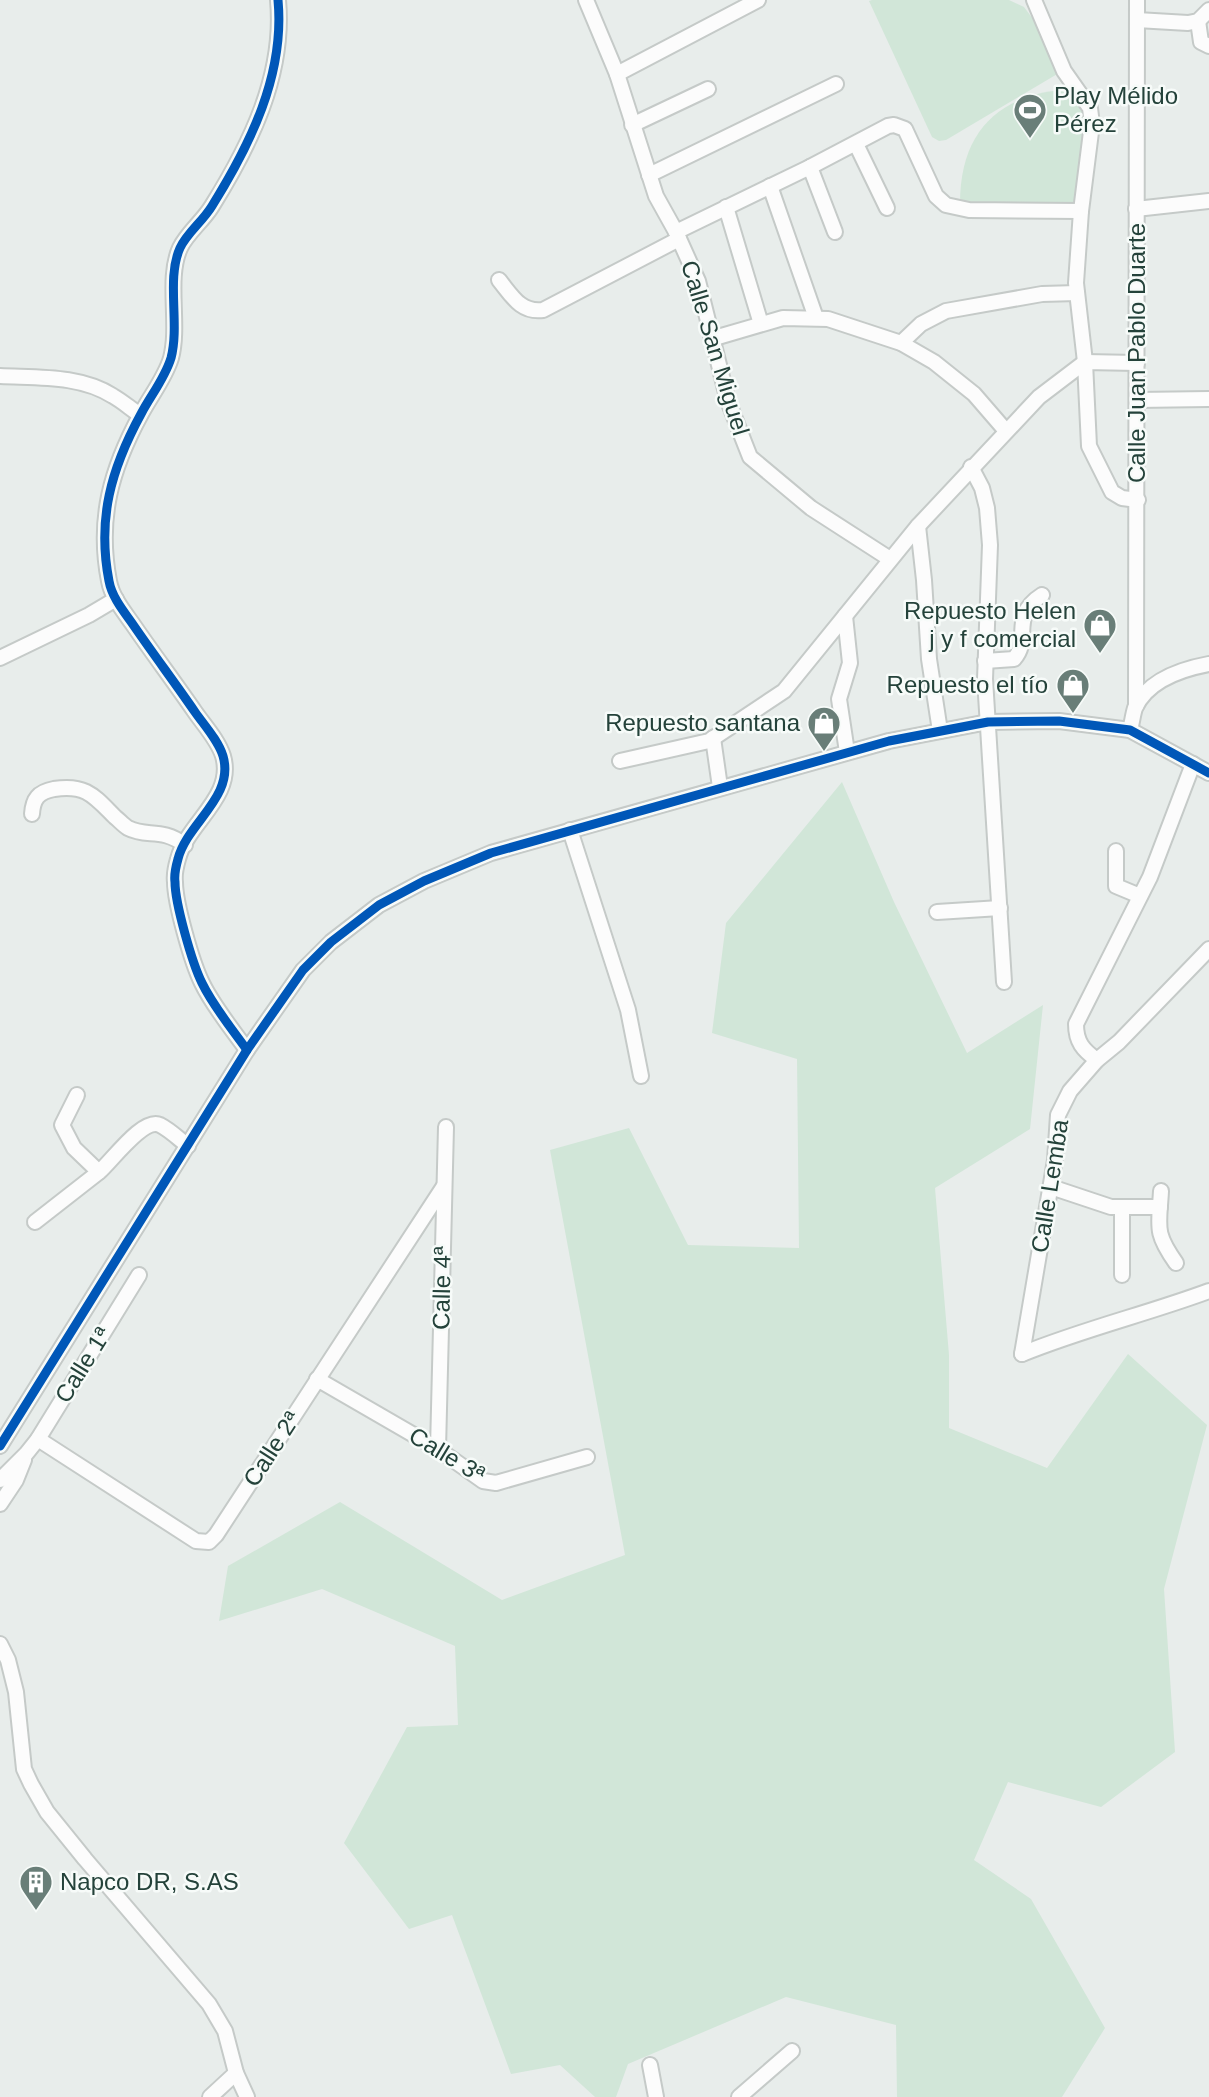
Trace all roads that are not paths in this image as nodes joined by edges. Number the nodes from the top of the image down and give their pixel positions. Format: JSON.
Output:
{"nodes":[{"id":1,"x":278,"y":0,"type":"edge"},
{"id":2,"x":586,"y":0,"type":"edge"},
{"id":3,"x":758,"y":0,"type":"edge"},
{"id":4,"x":1034,"y":0,"type":"edge"},
{"id":5,"x":1136,"y":0,"type":"edge"},
{"id":6,"x":1209,"y":10,"type":"edge"},
{"id":7,"x":1137,"y":20,"type":"junction"},
{"id":8,"x":1198,"y":21,"type":"junction"},
{"id":9,"x":1209,"y":46,"type":"edge"},
{"id":10,"x":617,"y":74,"type":"junction"},
{"id":11,"x":836,"y":84,"type":"dead end"},
{"id":12,"x":708,"y":89,"type":"dead end"},
{"id":13,"x":632,"y":125,"type":"junction"},
{"id":14,"x":856,"y":144,"type":"junction"},
{"id":15,"x":810,"y":167,"type":"junction"},
{"id":16,"x":649,"y":176,"type":"junction"},
{"id":17,"x":770,"y":186,"type":"junction"},
{"id":18,"x":1209,"y":201,"type":"edge"},
{"id":19,"x":726,"y":207,"type":"junction"},
{"id":20,"x":887,"y":208,"type":"dead end"},
{"id":21,"x":1136,"y":209,"type":"junction"},
{"id":22,"x":1081,"y":211,"type":"junction"},
{"id":23,"x":835,"y":232,"type":"dead end"},
{"id":24,"x":677,"y":235,"type":"junction"},
{"id":25,"x":499,"y":280,"type":"dead end"},
{"id":26,"x":1077,"y":293,"type":"junction"},
{"id":27,"x":816,"y":318,"type":"junction"},
{"id":28,"x":761,"y":324,"type":"junction"},
{"id":29,"x":711,"y":339,"type":"junction"},
{"id":30,"x":901,"y":343,"type":"junction"},
{"id":31,"x":1085,"y":362,"type":"junction"},
{"id":32,"x":1137,"y":363,"type":"junction"},
{"id":33,"x":0,"y":376,"type":"edge"},
{"id":34,"x":1209,"y":399,"type":"edge"},
{"id":35,"x":1137,"y":400,"type":"junction"},
{"id":36,"x":140,"y":415,"type":"junction"},
{"id":37,"x":1006,"y":431,"type":"junction"},
{"id":38,"x":971,"y":467,"type":"junction"},
{"id":39,"x":1138,"y":500,"type":"junction"},
{"id":40,"x":918,"y":526,"type":"junction"},
{"id":41,"x":890,"y":559,"type":"junction"},
{"id":42,"x":1042,"y":595,"type":"dead end"},
{"id":43,"x":116,"y":599,"type":"junction"},
{"id":44,"x":845,"y":616,"type":"junction"},
{"id":45,"x":0,"y":657,"type":"edge"},
{"id":46,"x":985,"y":661,"type":"junction"},
{"id":47,"x":1209,"y":664,"type":"edge"},
{"id":48,"x":1136,"y":706,"type":"junction"},
{"id":49,"x":988,"y":722,"type":"junction"},
{"id":50,"x":1130,"y":730,"type":"junction"},
{"id":51,"x":940,"y":731,"type":"junction"},
{"id":52,"x":713,"y":738,"type":"junction"},
{"id":53,"x":847,"y":752,"type":"junction"},
{"id":54,"x":620,"y":761,"type":"dead end"},
{"id":55,"x":1193,"y":764,"type":"junction"},
{"id":56,"x":1209,"y":773,"type":"edge"},
{"id":57,"x":720,"y":787,"type":"junction"},
{"id":58,"x":32,"y":814,"type":"dead end"},
{"id":59,"x":570,"y":830,"type":"junction"},
{"id":60,"x":185,"y":845,"type":"junction"},
{"id":61,"x":1115,"y":851,"type":"dead end"},
{"id":62,"x":1140,"y":896,"type":"junction"},
{"id":63,"x":1000,"y":908,"type":"junction"},
{"id":64,"x":937,"y":912,"type":"dead end"},
{"id":65,"x":1209,"y":949,"type":"edge"},
{"id":66,"x":1004,"y":982,"type":"dead end"},
{"id":67,"x":247,"y":1050,"type":"junction"},
{"id":68,"x":1097,"y":1060,"type":"junction"},
{"id":69,"x":641,"y":1076,"type":"dead end"},
{"id":70,"x":77,"y":1095,"type":"dead end"},
{"id":71,"x":446,"y":1127,"type":"dead end"},
{"id":72,"x":188,"y":1146,"type":"junction"},
{"id":73,"x":99,"y":1171,"type":"junction"},
{"id":74,"x":444,"y":1186,"type":"junction"},
{"id":75,"x":1051,"y":1187,"type":"junction"},
{"id":76,"x":1161,"y":1191,"type":"dead end"},
{"id":77,"x":1160,"y":1207,"type":"junction"},
{"id":78,"x":1122,"y":1208,"type":"junction"},
{"id":79,"x":35,"y":1222,"type":"dead end"},
{"id":80,"x":1176,"y":1263,"type":"dead end"},
{"id":81,"x":139,"y":1275,"type":"dead end"},
{"id":82,"x":1122,"y":1275,"type":"dead end"},
{"id":83,"x":1209,"y":1291,"type":"edge"},
{"id":84,"x":317,"y":1379,"type":"junction"},
{"id":85,"x":38,"y":1439,"type":"junction"},
{"id":86,"x":0,"y":1446,"type":"edge"},
{"id":87,"x":438,"y":1449,"type":"junction"},
{"id":88,"x":26,"y":1454,"type":"junction"},
{"id":89,"x":587,"y":1457,"type":"dead end"},
{"id":90,"x":0,"y":1480,"type":"edge"},
{"id":91,"x":0,"y":1504,"type":"edge"},
{"id":92,"x":0,"y":1644,"type":"edge"},
{"id":93,"x":792,"y":2051,"type":"dead end"},
{"id":94,"x":650,"y":2065,"type":"dead end"},
{"id":95,"x":236,"y":2073,"type":"junction"},
{"id":96,"x":210,"y":2097,"type":"edge"},
{"id":97,"x":247,"y":2097,"type":"edge"},
{"id":98,"x":656,"y":2097,"type":"edge"},
{"id":99,"x":739,"y":2097,"type":"edge"}],
"edges":[{"from":1,"to":36,"type":"street"},
{"from":2,"to":10,"type":"street","name":"Calle San Miguel"},
{"from":3,"to":10,"type":"street"},
{"from":4,"to":22,"type":"street"},
{"from":5,"to":7,"type":"street","name":"Calle Juan Pablo Duarte"},
{"from":6,"to":8,"type":"street"},
{"from":7,"to":8,"type":"street"},
{"from":7,"to":21,"type":"street","name":"Calle Juan Pablo Duarte"},
{"from":8,"to":9,"type":"street"},
{"from":10,"to":13,"type":"street","name":"Calle San Miguel"},
{"from":11,"to":16,"type":"street"},
{"from":12,"to":13,"type":"street"},
{"from":13,"to":16,"type":"street","name":"Calle San Miguel"},
{"from":14,"to":15,"type":"street"},
{"from":14,"to":20,"type":"street"},
{"from":14,"to":22,"type":"street"},
{"from":15,"to":17,"type":"street"},
{"from":15,"to":23,"type":"street"},
{"from":16,"to":24,"type":"street","name":"Calle San Miguel"},
{"from":17,"to":19,"type":"street"},
{"from":17,"to":27,"type":"street"},
{"from":18,"to":21,"type":"street"},
{"from":19,"to":24,"type":"street"},
{"from":19,"to":28,"type":"street"},
{"from":21,"to":32,"type":"street","name":"Calle Juan Pablo Duarte"},
{"from":22,"to":26,"type":"street"},
{"from":24,"to":25,"type":"street"},
{"from":24,"to":29,"type":"street","name":"Calle San Miguel"},
{"from":26,"to":30,"type":"street"},
{"from":26,"to":31,"type":"street"},
{"from":27,"to":28,"type":"street"},
{"from":27,"to":30,"type":"street"},
{"from":28,"to":29,"type":"street"},
{"from":29,"to":41,"type":"street","name":"Calle San Miguel"},
{"from":30,"to":37,"type":"street"},
{"from":31,"to":32,"type":"street"},
{"from":31,"to":37,"type":"street"},
{"from":31,"to":39,"type":"street"},
{"from":32,"to":35,"type":"street","name":"Calle Juan Pablo Duarte"},
{"from":33,"to":36,"type":"street"},
{"from":34,"to":35,"type":"street"},
{"from":35,"to":39,"type":"street","name":"Calle Juan Pablo Duarte"},
{"from":36,"to":43,"type":"street"},
{"from":37,"to":38,"type":"street"},
{"from":38,"to":40,"type":"street"},
{"from":38,"to":46,"type":"street"},
{"from":39,"to":48,"type":"street","name":"Calle Juan Pablo Duarte"},
{"from":40,"to":41,"type":"street"},
{"from":40,"to":51,"type":"street"},
{"from":41,"to":44,"type":"street"},
{"from":42,"to":46,"type":"street"},
{"from":43,"to":45,"type":"street"},
{"from":43,"to":60,"type":"street"},
{"from":44,"to":52,"type":"street"},
{"from":44,"to":53,"type":"street"},
{"from":46,"to":49,"type":"street"},
{"from":47,"to":48,"type":"street"},
{"from":48,"to":50,"type":"street","name":"Calle Juan Pablo Duarte"},
{"from":49,"to":50,"type":"street"},
{"from":49,"to":51,"type":"street"},
{"from":49,"to":63,"type":"street"},
{"from":50,"to":55,"type":"street"},
{"from":51,"to":53,"type":"street"},
{"from":52,"to":54,"type":"street"},
{"from":52,"to":57,"type":"street"},
{"from":53,"to":57,"type":"street"},
{"from":55,"to":56,"type":"street"},
{"from":55,"to":62,"type":"street"},
{"from":57,"to":59,"type":"street"},
{"from":58,"to":60,"type":"street"},
{"from":59,"to":67,"type":"street"},
{"from":59,"to":69,"type":"street"},
{"from":60,"to":67,"type":"street"},
{"from":61,"to":62,"type":"street"},
{"from":62,"to":68,"type":"street"},
{"from":63,"to":64,"type":"street"},
{"from":63,"to":66,"type":"street"},
{"from":65,"to":68,"type":"street","name":"Calle Lemba"},
{"from":67,"to":72,"type":"street"},
{"from":68,"to":75,"type":"street","name":"Calle Lemba"},
{"from":70,"to":73,"type":"street"},
{"from":71,"to":74,"type":"street","name":"Calle 4ª"},
{"from":72,"to":73,"type":"street"},
{"from":72,"to":86,"type":"street"},
{"from":73,"to":79,"type":"street"},
{"from":74,"to":84,"type":"street","name":"Calle 2ª"},
{"from":74,"to":87,"type":"street","name":"Calle 4ª"},
{"from":75,"to":78,"type":"street"},
{"from":75,"to":83,"type":"street","name":"Calle Lemba"},
{"from":76,"to":77,"type":"street"},
{"from":77,"to":78,"type":"street"},
{"from":77,"to":80,"type":"street"},
{"from":78,"to":82,"type":"street"},
{"from":81,"to":85,"type":"street","name":"Calle 1ª"},
{"from":84,"to":85,"type":"street","name":"Calle 2ª"},
{"from":84,"to":87,"type":"street","name":"Calle 3ª"},
{"from":85,"to":88,"type":"street","name":"Calle 1ª"},
{"from":87,"to":89,"type":"street","name":"Calle 3ª"},
{"from":88,"to":90,"type":"street","name":"Calle 1ª"},
{"from":88,"to":91,"type":"street","name":"Calle 1ª"},
{"from":92,"to":95,"type":"street"},
{"from":93,"to":99,"type":"street"},
{"from":94,"to":98,"type":"street"},
{"from":95,"to":96,"type":"street"},
{"from":95,"to":97,"type":"street"}]}
